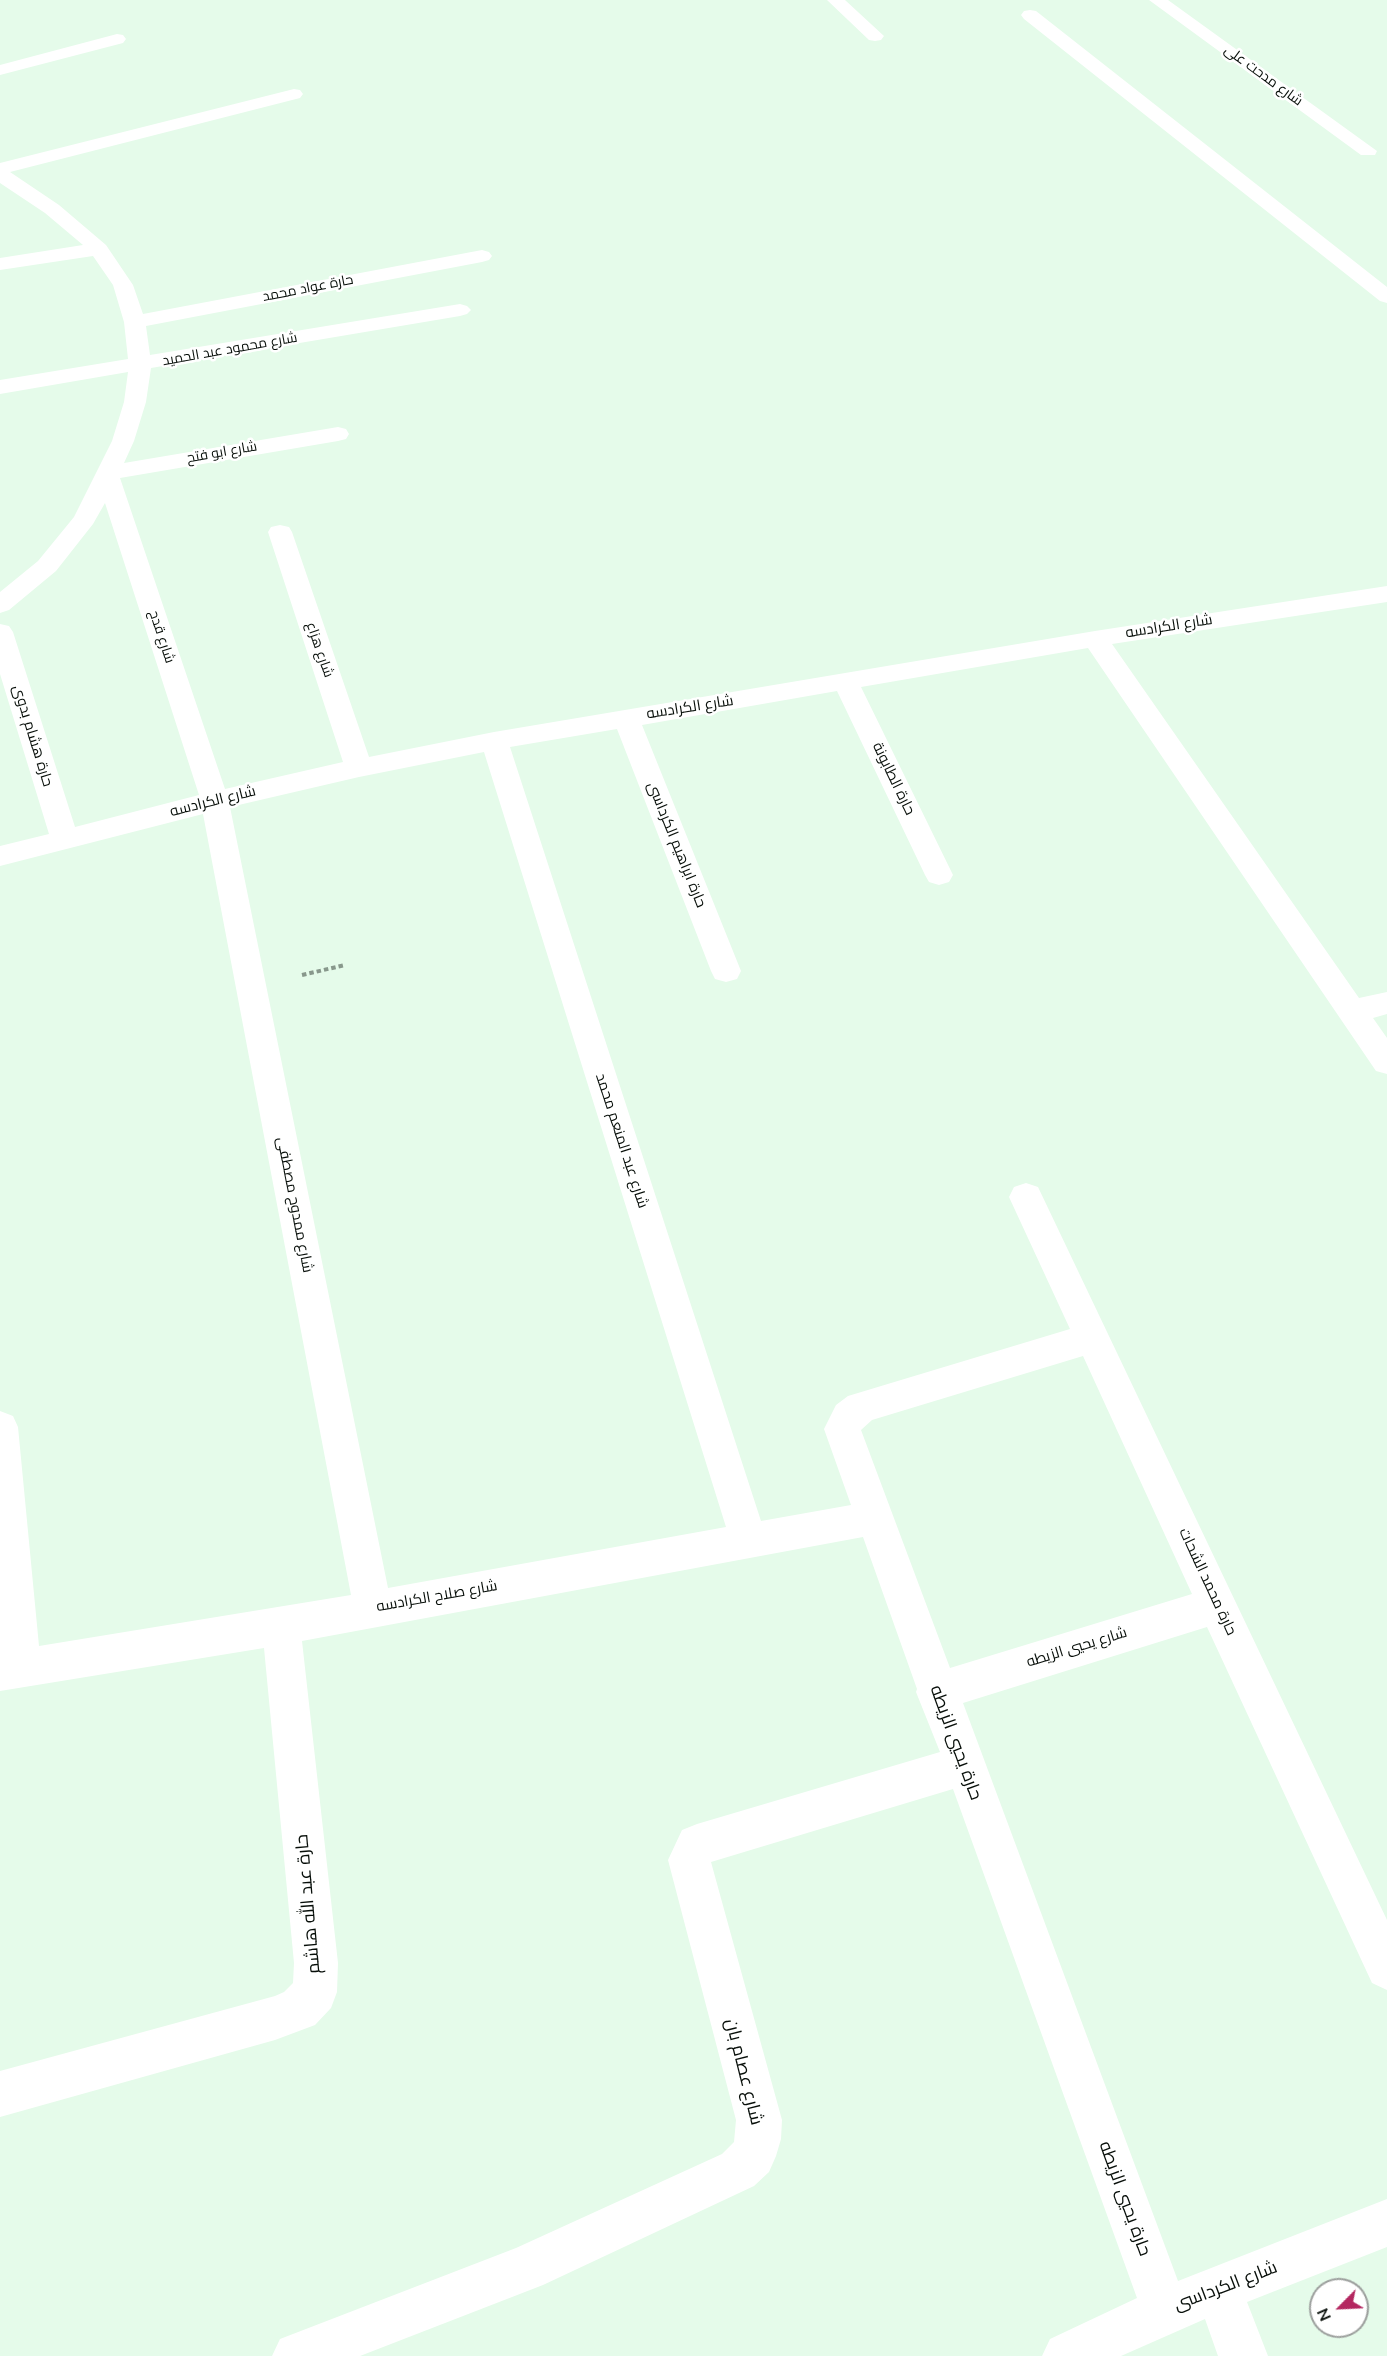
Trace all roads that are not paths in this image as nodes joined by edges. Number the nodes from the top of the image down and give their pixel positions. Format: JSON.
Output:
{"nodes":[{"id":1,"x":835,"y":0,"type":"edge"},
{"id":2,"x":1158,"y":0,"type":"edge"},
{"id":3,"x":1030,"y":15,"type":"dead end"},
{"id":4,"x":874,"y":36,"type":"dead end"},
{"id":5,"x":117,"y":39,"type":"dead end"},
{"id":6,"x":0,"y":70,"type":"edge"},
{"id":7,"x":294,"y":94,"type":"dead end"},
{"id":8,"x":1368,"y":151,"type":"dead end"},
{"id":9,"x":0,"y":169,"type":"edge"},
{"id":10,"x":0,"y":174,"type":"edge"},
{"id":11,"x":99,"y":249,"type":"junction"},
{"id":12,"x":482,"y":256,"type":"dead end"},
{"id":13,"x":0,"y":264,"type":"edge"},
{"id":14,"x":1387,"y":297,"type":"edge"},
{"id":15,"x":460,"y":310,"type":"dead end"},
{"id":16,"x":135,"y":322,"type":"junction"},
{"id":17,"x":140,"y":365,"type":"junction"},
{"id":18,"x":0,"y":387,"type":"edge"},
{"id":19,"x":338,"y":434,"type":"dead end"},
{"id":20,"x":107,"y":473,"type":"junction"},
{"id":21,"x":280,"y":532,"type":"dead end"},
{"id":22,"x":1387,"y":594,"type":"edge"},
{"id":23,"x":0,"y":605,"type":"edge"},
{"id":24,"x":0,"y":632,"type":"edge"},
{"id":25,"x":1095,"y":639,"type":"junction"},
{"id":26,"x":846,"y":682,"type":"junction"},
{"id":27,"x":626,"y":719,"type":"junction"},
{"id":28,"x":494,"y":741,"type":"junction"},
{"id":29,"x":359,"y":768,"type":"junction"},
{"id":30,"x":215,"y":801,"type":"junction"},
{"id":31,"x":65,"y":839,"type":"junction"},
{"id":32,"x":0,"y":856,"type":"edge"},
{"id":33,"x":939,"y":875,"type":"dead end"},
{"id":34,"x":726,"y":971,"type":"dead end"},
{"id":35,"x":1387,"y":1003,"type":"edge"},
{"id":36,"x":1352,"y":1011,"type":"junction"},
{"id":37,"x":1387,"y":1062,"type":"edge"},
{"id":38,"x":1026,"y":1197,"type":"dead end"},
{"id":39,"x":1092,"y":1338,"type":"junction"},
{"id":40,"x":0,"y":1427,"type":"edge"},
{"id":41,"x":873,"y":1518,"type":"junction"},
{"id":42,"x":749,"y":1541,"type":"junction"},
{"id":43,"x":1217,"y":1605,"type":"junction"},
{"id":44,"x":373,"y":1609,"type":"junction"},
{"id":45,"x":281,"y":1626,"type":"junction"},
{"id":46,"x":10,"y":1670,"type":"edge"},
{"id":47,"x":936,"y":1692,"type":"junction"},
{"id":48,"x":964,"y":1765,"type":"junction"},
{"id":49,"x":1387,"y":1968,"type":"edge"},
{"id":50,"x":0,"y":2094,"type":"edge"},
{"id":51,"x":1387,"y":2223,"type":"edge"},
{"id":52,"x":1218,"y":2290,"type":"junction"},
{"id":53,"x":1165,"y":2310,"type":"junction"},
{"id":54,"x":297,"y":2356,"type":"edge"},
{"id":55,"x":1067,"y":2356,"type":"edge"},
{"id":56,"x":1243,"y":2356,"type":"edge"}],
"edges":[{"from":1,"to":4,"type":"street"},
{"from":2,"to":8,"type":"street","name":"شارع مدحت على"},
{"from":3,"to":14,"type":"street"},
{"from":5,"to":6,"type":"street"},
{"from":7,"to":9,"type":"street"},
{"from":10,"to":11,"type":"street"},
{"from":11,"to":13,"type":"street"},
{"from":11,"to":16,"type":"street"},
{"from":12,"to":16,"type":"street","name":"حارة عواد محمد"},
{"from":15,"to":17,"type":"street","name":"شارع محمود عبد الحميد"},
{"from":16,"to":17,"type":"street"},
{"from":17,"to":18,"type":"street","name":"شارع محمود عبد الحميد"},
{"from":17,"to":20,"type":"street"},
{"from":19,"to":20,"type":"street","name":"شارع ابو فتح"},
{"from":20,"to":23,"type":"street"},
{"from":20,"to":30,"type":"street","name":"شارع قدح"},
{"from":21,"to":29,"type":"street","name":"شارع هزاع"},
{"from":22,"to":25,"type":"street","name":"شارع الكرادسه"},
{"from":24,"to":31,"type":"street","name":"حارة هشام بدوى"},
{"from":25,"to":26,"type":"street","name":"شارع الكرادسه"},
{"from":25,"to":36,"type":"street"},
{"from":26,"to":27,"type":"street","name":"شارع الكرادسه"},
{"from":26,"to":33,"type":"street","name":"حارة الطابونة"},
{"from":27,"to":28,"type":"street","name":"شارع الكرادسه"},
{"from":27,"to":34,"type":"street","name":"حارة ابراهيم الكرداسى"},
{"from":28,"to":29,"type":"street","name":"شارع الكرادسه"},
{"from":28,"to":42,"type":"street","name":"شارع عبد المنعم محمد"},
{"from":29,"to":30,"type":"street","name":"شارع الكرادسه"},
{"from":30,"to":31,"type":"street","name":"شارع الكرادسه"},
{"from":30,"to":44,"type":"street","name":"شارع ممدوح مصطفى"},
{"from":31,"to":32,"type":"street","name":"شارع الكرادسه"},
{"from":35,"to":36,"type":"street"},
{"from":36,"to":37,"type":"street"},
{"from":38,"to":39,"type":"street","name":"حارة محمد الشحات"},
{"from":39,"to":41,"type":"street","name":"حارة يحيي الزيطه"},
{"from":39,"to":43,"type":"street","name":"حارة محمد الشحات"},
{"from":40,"to":46,"type":"street"},
{"from":41,"to":42,"type":"street","name":"شارع صلاح الكرادسه"},
{"from":41,"to":47,"type":"street","name":"حارة يحيي الزيطه"},
{"from":42,"to":44,"type":"street","name":"شارع صلاح الكرادسه"},
{"from":43,"to":47,"type":"street","name":"شارع يحيي الزيطه"},
{"from":43,"to":49,"type":"street","name":"حارة محمد الشحات"},
{"from":44,"to":45,"type":"street","name":"شارع صلاح الكرادسه"},
{"from":45,"to":46,"type":"street","name":"شارع صلاح الكرادسه"},
{"from":45,"to":50,"type":"street","name":"حارة عبد الله هاشم"},
{"from":47,"to":48,"type":"street","name":"حارة يحيي الزيطه"},
{"from":48,"to":53,"type":"street","name":"حارة يحيي الزيطه"},
{"from":48,"to":54,"type":"street","name":"شارع عصام بان"},
{"from":51,"to":52,"type":"street","name":"شارع الكرداسى"},
{"from":52,"to":53,"type":"street","name":"شارع الكرداسى"},
{"from":52,"to":56,"type":"street"},
{"from":53,"to":55,"type":"street","name":"شارع الكرداسى"}]}
